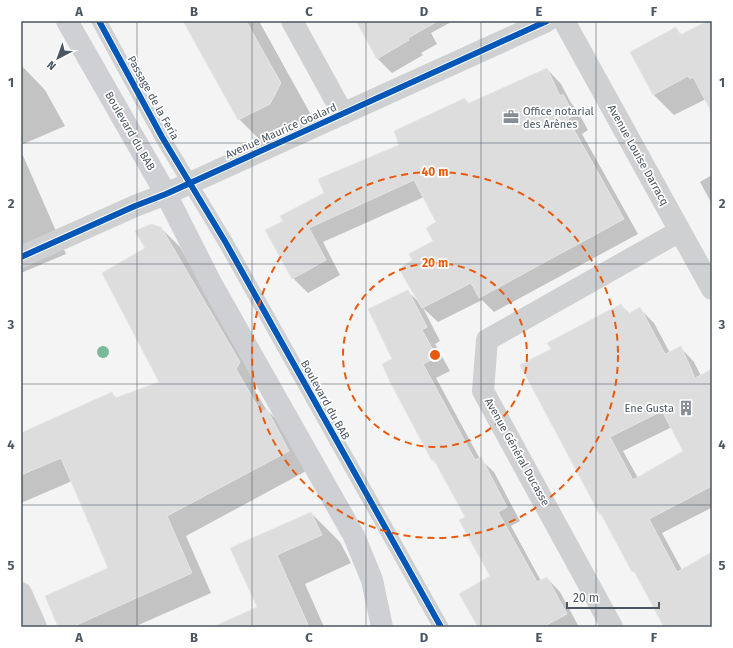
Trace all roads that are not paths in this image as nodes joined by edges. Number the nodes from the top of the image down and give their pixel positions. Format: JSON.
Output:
{"nodes":[{"id":1,"x":67,"y":21,"type":"edge"},
{"id":2,"x":99,"y":21,"type":"edge"},
{"id":3,"x":292,"y":21,"type":"edge"},
{"id":4,"x":547,"y":21,"type":"edge"},
{"id":5,"x":564,"y":21,"type":"edge"},
{"id":6,"x":343,"y":114,"type":"junction"},
{"id":7,"x":191,"y":183,"type":"junction"},
{"id":8,"x":166,"y":194,"type":"junction"},
{"id":9,"x":680,"y":231,"type":"junction"},
{"id":10,"x":21,"y":257,"type":"edge"},
{"id":11,"x":712,"y":289,"type":"edge"},
{"id":12,"x":21,"y":593,"type":"edge"},
{"id":13,"x":36,"y":627,"type":"edge"},
{"id":14,"x":382,"y":627,"type":"edge"},
{"id":15,"x":441,"y":627,"type":"edge"},
{"id":16,"x":612,"y":627,"type":"edge"}],
"edges":[{"from":1,"to":8,"type":"main road","name":"Boulevard du BAB"},
{"from":2,"to":7,"type":"lane","name":"Passage de la Feria"},
{"from":3,"to":6,"type":"street"},
{"from":4,"to":6,"type":"street","name":"Avenue Maurice Goalard"},
{"from":5,"to":9,"type":"street","name":"Avenue Louise Darracq"},
{"from":6,"to":7,"type":"street","name":"Avenue Maurice Goalard"},
{"from":7,"to":8,"type":"street","name":"Avenue Maurice Goalard"},
{"from":7,"to":15,"type":"lane","name":"Boulevard du BAB"},
{"from":8,"to":10,"type":"street","name":"Avenue Maurice Goalard"},
{"from":8,"to":14,"type":"main road","name":"Boulevard du BAB"},
{"from":9,"to":11,"type":"street","name":"Avenue Louise Darracq"},
{"from":9,"to":16,"type":"street","name":"Avenue Général Ducasse"},
{"from":12,"to":13,"type":"street"}]}
